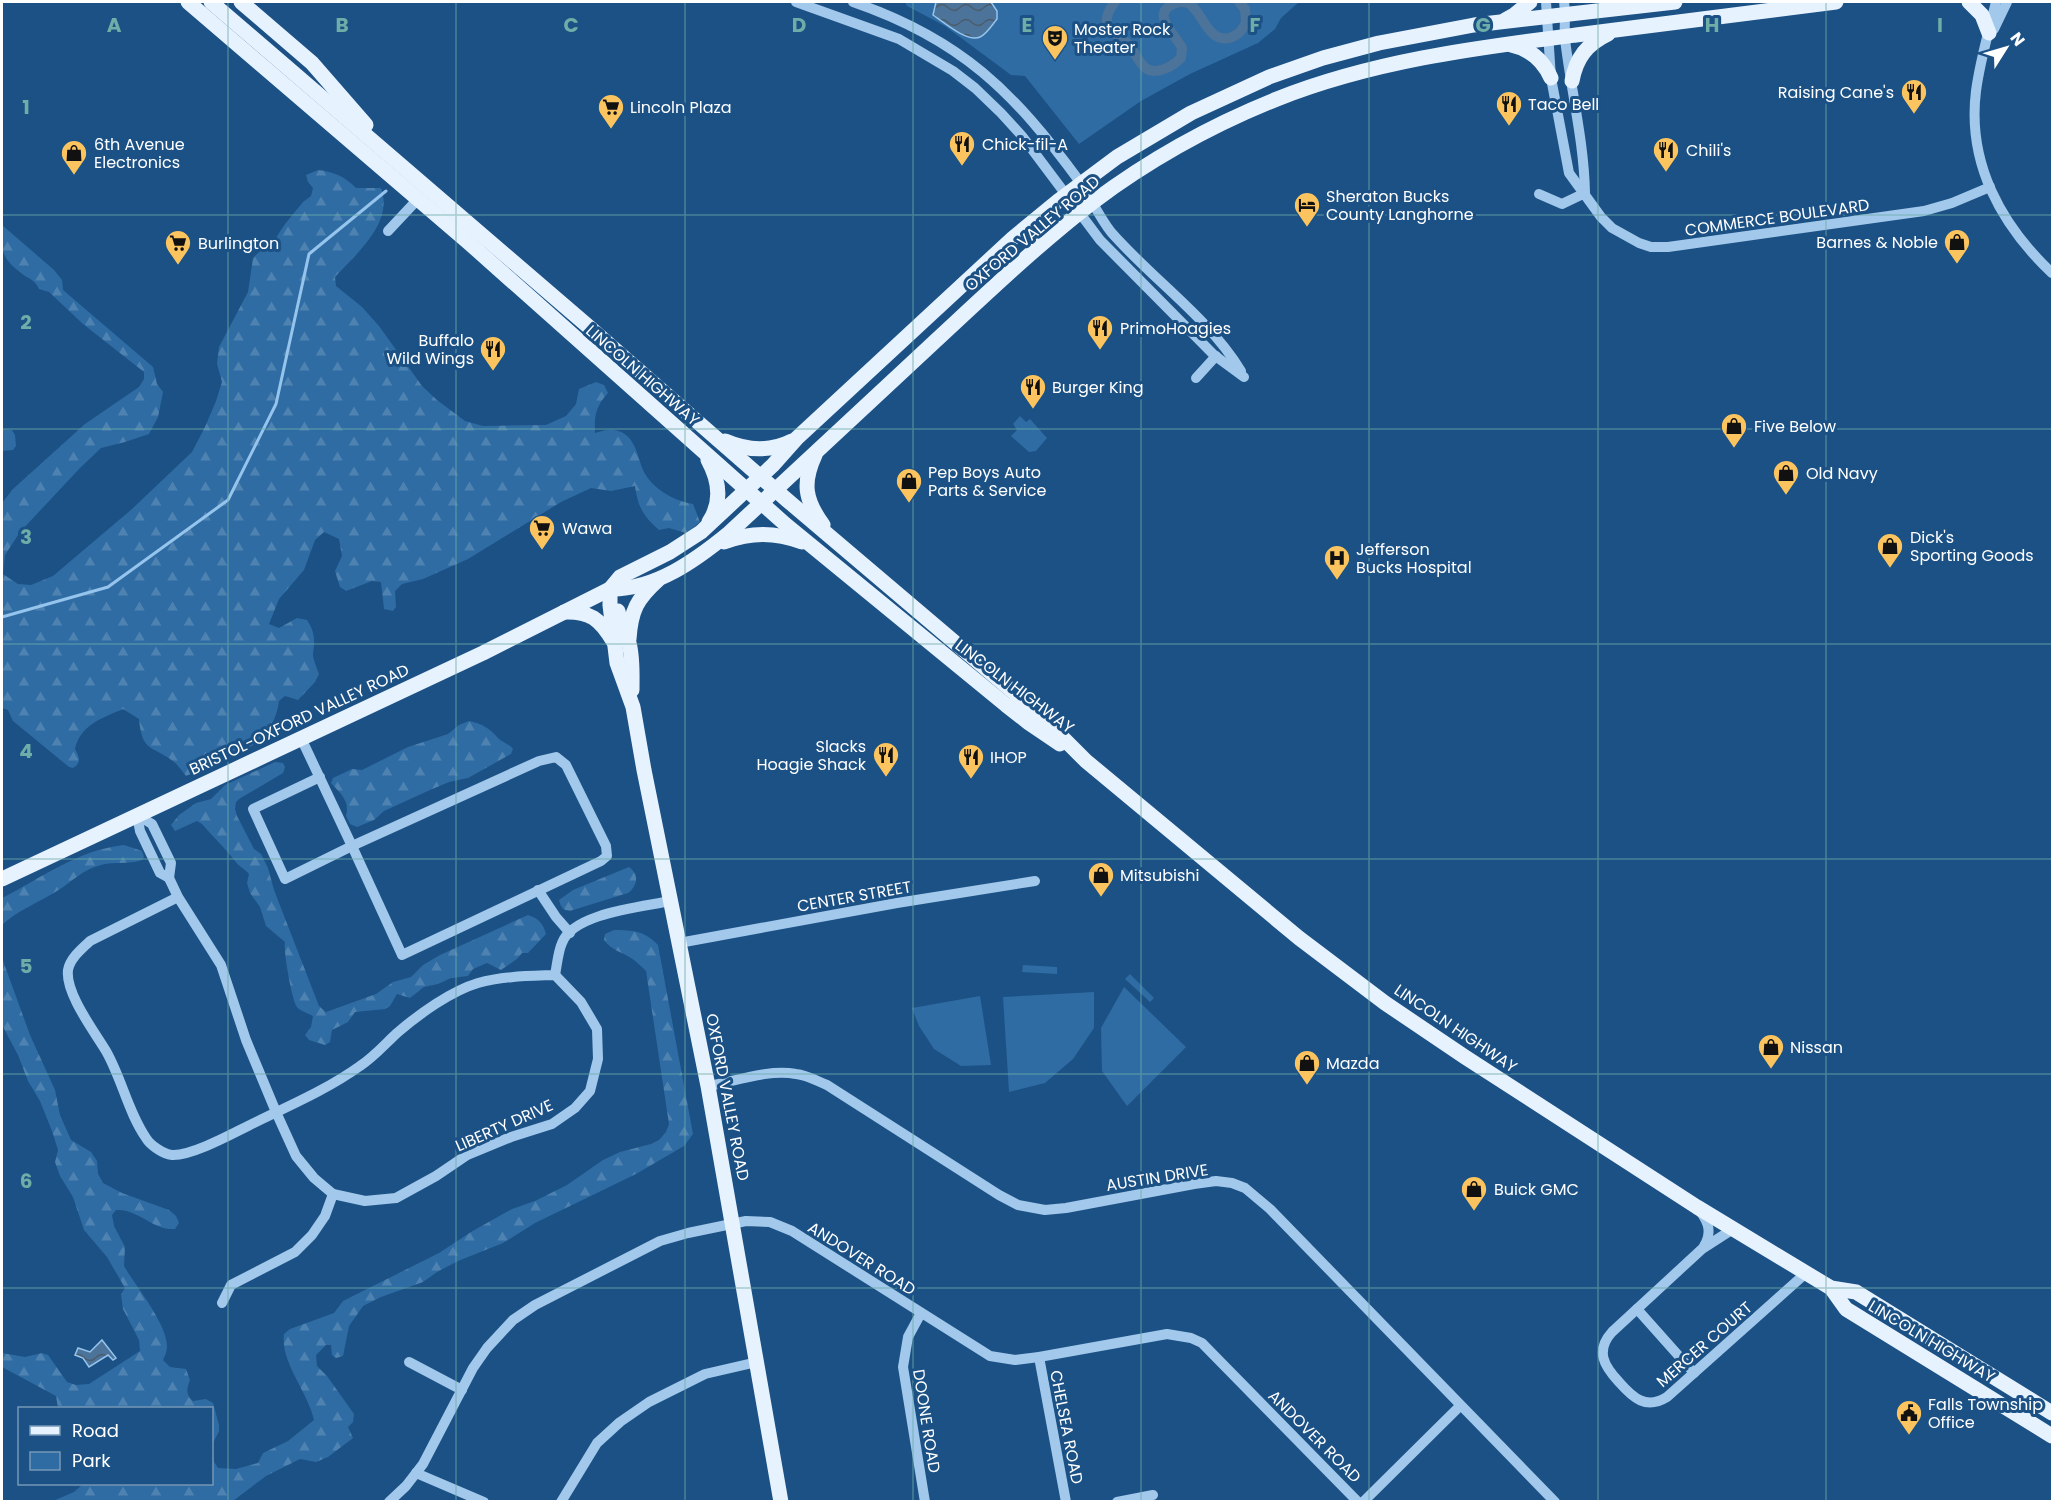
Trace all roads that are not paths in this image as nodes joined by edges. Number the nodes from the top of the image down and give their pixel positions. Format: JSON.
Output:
{"nodes":[{"id":1,"x":188,"y":2,"type":"edge"},
{"id":2,"x":211,"y":2,"type":"edge"},
{"id":3,"x":241,"y":2,"type":"edge"},
{"id":4,"x":796,"y":2,"type":"edge"},
{"id":5,"x":853,"y":2,"type":"edge"},
{"id":6,"x":1530,"y":2,"type":"edge"},
{"id":7,"x":1546,"y":2,"type":"edge"},
{"id":8,"x":1582,"y":2,"type":"edge"},
{"id":9,"x":1675,"y":2,"type":"edge"},
{"id":10,"x":1836,"y":2,"type":"edge"},
{"id":11,"x":1969,"y":2,"type":"edge"},
{"id":12,"x":1996,"y":2,"type":"edge"},
{"id":13,"x":2007,"y":2,"type":"edge"},
{"id":14,"x":1565,"y":9,"type":"edge"},
{"id":15,"x":1609,"y":10,"type":"junction"},
{"id":16,"x":1548,"y":18,"type":"junction"},
{"id":17,"x":1499,"y":22,"type":"junction"},
{"id":18,"x":1618,"y":30,"type":"junction"},
{"id":19,"x":1565,"y":37,"type":"junction"},
{"id":20,"x":1547,"y":39,"type":"junction"},
{"id":21,"x":1988,"y":39,"type":"junction"},
{"id":22,"x":1508,"y":44,"type":"junction"},
{"id":23,"x":1551,"y":78,"type":"junction"},
{"id":24,"x":1572,"y":81,"type":"junction"},
{"id":25,"x":400,"y":174,"type":"junction"},
{"id":26,"x":1080,"y":183,"type":"junction"},
{"id":27,"x":1990,"y":187,"type":"junction"},
{"id":28,"x":1586,"y":193,"type":"junction"},
{"id":29,"x":1066,"y":194,"type":"junction"},
{"id":30,"x":1539,"y":194,"type":"dead end"},
{"id":31,"x":418,"y":199,"type":"junction"},
{"id":32,"x":1093,"y":202,"type":"junction"},
{"id":33,"x":1080,"y":213,"type":"junction"},
{"id":34,"x":388,"y":231,"type":"dead end"},
{"id":35,"x":2052,"y":273,"type":"edge"},
{"id":36,"x":1216,"y":356,"type":"junction"},
{"id":37,"x":1196,"y":378,"type":"dead end"},
{"id":38,"x":716,"y":437,"type":"junction"},
{"id":39,"x":797,"y":438,"type":"junction"},
{"id":40,"x":703,"y":452,"type":"junction"},
{"id":41,"x":817,"y":452,"type":"junction"},
{"id":42,"x":761,"y":477,"type":"junction"},
{"id":43,"x":747,"y":490,"type":"junction"},
{"id":44,"x":776,"y":490,"type":"junction"},
{"id":45,"x":761,"y":503,"type":"junction"},
{"id":46,"x":701,"y":532,"type":"junction"},
{"id":47,"x":833,"y":539,"type":"junction"},
{"id":48,"x":808,"y":544,"type":"junction"},
{"id":49,"x":712,"y":547,"type":"junction"},
{"id":50,"x":662,"y":578,"type":"junction"},
{"id":51,"x":610,"y":589,"type":"junction"},
{"id":52,"x":564,"y":612,"type":"junction"},
{"id":53,"x":621,"y":641,"type":"junction"},
{"id":54,"x":301,"y":738,"type":"junction"},
{"id":55,"x":1086,"y":761,"type":"junction"},
{"id":56,"x":320,"y":777,"type":"junction"},
{"id":57,"x":137,"y":815,"type":"junction"},
{"id":58,"x":352,"y":846,"type":"junction"},
{"id":59,"x":2,"y":879,"type":"edge"},
{"id":60,"x":1035,"y":881,"type":"dead end"},
{"id":61,"x":538,"y":890,"type":"junction"},
{"id":62,"x":178,"y":897,"type":"junction"},
{"id":63,"x":670,"y":901,"type":"junction"},
{"id":64,"x":570,"y":933,"type":"junction"},
{"id":65,"x":679,"y":944,"type":"junction"},
{"id":66,"x":555,"y":975,"type":"junction"},
{"id":67,"x":708,"y":1086,"type":"junction"},
{"id":68,"x":276,"y":1112,"type":"junction"},
{"id":69,"x":333,"y":1194,"type":"junction"},
{"id":70,"x":1697,"y":1207,"type":"junction"},
{"id":71,"x":733,"y":1224,"type":"junction"},
{"id":72,"x":1733,"y":1229,"type":"junction"},
{"id":73,"x":1702,"y":1249,"type":"junction"},
{"id":74,"x":1806,"y":1273,"type":"junction"},
{"id":75,"x":1831,"y":1288,"type":"junction"},
{"id":76,"x":222,"y":1303,"type":"dead end"},
{"id":77,"x":1637,"y":1309,"type":"junction"},
{"id":78,"x":921,"y":1313,"type":"junction"},
{"id":79,"x":1039,"y":1357,"type":"junction"},
{"id":80,"x":409,"y":1362,"type":"dead end"},
{"id":81,"x":757,"y":1362,"type":"junction"},
{"id":82,"x":1694,"y":1373,"type":"junction"},
{"id":83,"x":462,"y":1390,"type":"junction"},
{"id":84,"x":1460,"y":1406,"type":"junction"},
{"id":85,"x":2052,"y":1411,"type":"edge"},
{"id":86,"x":2048,"y":1432,"type":"edge"},
{"id":87,"x":416,"y":1473,"type":"junction"},
{"id":88,"x":1153,"y":1495,"type":"dead end"},
{"id":89,"x":389,"y":1502,"type":"edge"},
{"id":90,"x":484,"y":1502,"type":"edge"},
{"id":91,"x":561,"y":1502,"type":"edge"},
{"id":92,"x":782,"y":1502,"type":"edge"},
{"id":93,"x":925,"y":1502,"type":"edge"},
{"id":94,"x":1066,"y":1502,"type":"edge"},
{"id":95,"x":1117,"y":1502,"type":"edge"},
{"id":96,"x":1358,"y":1502,"type":"edge"},
{"id":97,"x":1363,"y":1502,"type":"edge"},
{"id":98,"x":1554,"y":1502,"type":"edge"}],
"edges":[{"from":1,"to":25,"type":"main road","name":"LINCOLN HIGHWAY"},
{"from":2,"to":25,"type":"main road","name":"LINCOLN HIGHWAY"},
{"from":3,"to":25,"type":"main road"},
{"from":4,"to":29,"type":"street"},
{"from":5,"to":26,"type":"street"},
{"from":6,"to":17,"type":"main road"},
{"from":7,"to":16,"type":"street","name":"COMMERCE BOULEVARD"},
{"from":8,"to":15,"type":"main road"},
{"from":9,"to":15,"type":"main road","name":"OXFORD VALLEY ROAD"},
{"from":10,"to":18,"type":"main road","name":"OXFORD VALLEY ROAD"},
{"from":11,"to":21,"type":"main road"},
{"from":12,"to":21,"type":"street"},
{"from":13,"to":21,"type":"street"},
{"from":14,"to":15,"type":"main road","name":"OXFORD VALLEY ROAD"},
{"from":14,"to":16,"type":"main road","name":"OXFORD VALLEY ROAD"},
{"from":14,"to":19,"type":"street","name":"COMMERCE BOULEVARD"},
{"from":16,"to":17,"type":"main road","name":"OXFORD VALLEY ROAD"},
{"from":16,"to":20,"type":"street","name":"COMMERCE BOULEVARD"},
{"from":17,"to":26,"type":"main road","name":"OXFORD VALLEY ROAD"},
{"from":18,"to":19,"type":"main road","name":"OXFORD VALLEY ROAD"},
{"from":18,"to":24,"type":"main road"},
{"from":19,"to":20,"type":"main road","name":"OXFORD VALLEY ROAD"},
{"from":19,"to":24,"type":"street","name":"COMMERCE BOULEVARD"},
{"from":20,"to":22,"type":"main road","name":"OXFORD VALLEY ROAD"},
{"from":20,"to":23,"type":"street","name":"COMMERCE BOULEVARD"},
{"from":21,"to":27,"type":"street"},
{"from":22,"to":23,"type":"main road"},
{"from":22,"to":32,"type":"main road","name":"OXFORD VALLEY ROAD"},
{"from":23,"to":28,"type":"street","name":"COMMERCE BOULEVARD"},
{"from":24,"to":28,"type":"street","name":"COMMERCE BOULEVARD"},
{"from":25,"to":31,"type":"main road","name":"LINCOLN HIGHWAY"},
{"from":25,"to":38,"type":"main road","name":"LINCOLN HIGHWAY"},
{"from":26,"to":29,"type":"main road","name":"OXFORD VALLEY ROAD"},
{"from":26,"to":32,"type":"street"},
{"from":27,"to":28,"type":"street","name":"COMMERCE BOULEVARD"},
{"from":27,"to":35,"type":"street"},
{"from":28,"to":30,"type":"street"},
{"from":29,"to":33,"type":"street"},
{"from":29,"to":39,"type":"main road","name":"OXFORD VALLEY ROAD"},
{"from":31,"to":34,"type":"street"},
{"from":31,"to":40,"type":"main road","name":"LINCOLN HIGHWAY"},
{"from":32,"to":33,"type":"main road","name":"OXFORD VALLEY ROAD"},
{"from":32,"to":36,"type":"street"},
{"from":33,"to":36,"type":"street"},
{"from":33,"to":41,"type":"main road","name":"OXFORD VALLEY ROAD"},
{"from":36,"to":37,"type":"street"},
{"from":38,"to":39,"type":"main road"},
{"from":38,"to":42,"type":"main road","name":"LINCOLN HIGHWAY"},
{"from":39,"to":42,"type":"main road","name":"OXFORD VALLEY ROAD"},
{"from":40,"to":43,"type":"main road","name":"LINCOLN HIGHWAY"},
{"from":40,"to":46,"type":"main road"},
{"from":41,"to":44,"type":"main road","name":"OXFORD VALLEY ROAD"},
{"from":41,"to":47,"type":"main road"},
{"from":42,"to":43,"type":"main road","name":"OXFORD VALLEY ROAD"},
{"from":42,"to":44,"type":"main road","name":"LINCOLN HIGHWAY"},
{"from":43,"to":45,"type":"main road","name":"LINCOLN HIGHWAY"},
{"from":43,"to":46,"type":"main road","name":"OXFORD VALLEY ROAD"},
{"from":44,"to":45,"type":"main road","name":"OXFORD VALLEY ROAD"},
{"from":44,"to":47,"type":"main road","name":"LINCOLN HIGHWAY"},
{"from":45,"to":48,"type":"main road","name":"LINCOLN HIGHWAY"},
{"from":45,"to":49,"type":"main road","name":"OXFORD VALLEY ROAD"},
{"from":46,"to":51,"type":"main road","name":"OXFORD VALLEY ROAD"},
{"from":47,"to":55,"type":"main road","name":"LINCOLN HIGHWAY"},
{"from":48,"to":49,"type":"main road"},
{"from":48,"to":55,"type":"main road","name":"LINCOLN HIGHWAY"},
{"from":49,"to":50,"type":"main road","name":"OXFORD VALLEY ROAD"},
{"from":50,"to":51,"type":"main road","name":"OXFORD VALLEY ROAD"},
{"from":50,"to":53,"type":"main road"},
{"from":51,"to":52,"type":"main road","name":"BRISTOL-OXFORD VALLEY ROAD"},
{"from":51,"to":53,"type":"main road","name":"OXFORD VALLEY ROAD"},
{"from":52,"to":53,"type":"main road"},
{"from":52,"to":54,"type":"main road","name":"BRISTOL-OXFORD VALLEY ROAD"},
{"from":53,"to":63,"type":"main road","name":"OXFORD VALLEY ROAD"},
{"from":54,"to":56,"type":"street"},
{"from":54,"to":57,"type":"main road","name":"BRISTOL-OXFORD VALLEY ROAD"},
{"from":55,"to":70,"type":"main road","name":"LINCOLN HIGHWAY"},
{"from":56,"to":58,"type":"street"},
{"from":56,"to":58,"type":"street"},
{"from":57,"to":59,"type":"main road","name":"BRISTOL-OXFORD VALLEY ROAD"},
{"from":57,"to":62,"type":"street","name":"LIBERTY DRIVE"},
{"from":58,"to":61,"type":"street"},
{"from":58,"to":61,"type":"street"},
{"from":60,"to":65,"type":"street","name":"CENTER STREET"},
{"from":61,"to":64,"type":"street"},
{"from":62,"to":68,"type":"street","name":"LIBERTY DRIVE"},
{"from":62,"to":68,"type":"street"},
{"from":63,"to":64,"type":"street"},
{"from":63,"to":65,"type":"main road","name":"OXFORD VALLEY ROAD"},
{"from":64,"to":66,"type":"street"},
{"from":65,"to":67,"type":"main road","name":"OXFORD VALLEY ROAD"},
{"from":66,"to":68,"type":"street"},
{"from":66,"to":69,"type":"street","name":"LIBERTY DRIVE"},
{"from":67,"to":71,"type":"main road","name":"OXFORD VALLEY ROAD"},
{"from":67,"to":84,"type":"street","name":"AUSTIN DRIVE"},
{"from":68,"to":69,"type":"street","name":"LIBERTY DRIVE"},
{"from":69,"to":76,"type":"street"},
{"from":70,"to":72,"type":"main road","name":"LINCOLN HIGHWAY"},
{"from":70,"to":73,"type":"street"},
{"from":71,"to":78,"type":"street","name":"ANDOVER ROAD"},
{"from":71,"to":81,"type":"main road","name":"OXFORD VALLEY ROAD"},
{"from":71,"to":83,"type":"street","name":"ANDOVER ROAD"},
{"from":72,"to":73,"type":"street","name":"MERCER COURT"},
{"from":72,"to":74,"type":"main road","name":"LINCOLN HIGHWAY"},
{"from":73,"to":77,"type":"street","name":"MERCER COURT"},
{"from":74,"to":75,"type":"main road","name":"LINCOLN HIGHWAY"},
{"from":74,"to":82,"type":"street","name":"MERCER COURT"},
{"from":75,"to":85,"type":"main road","name":"LINCOLN HIGHWAY"},
{"from":75,"to":86,"type":"main road","name":"LINCOLN HIGHWAY"},
{"from":77,"to":82,"type":"street"},
{"from":77,"to":82,"type":"street","name":"MERCER COURT"},
{"from":78,"to":79,"type":"street","name":"ANDOVER ROAD"},
{"from":78,"to":93,"type":"street","name":"DOONE ROAD"},
{"from":79,"to":94,"type":"street","name":"CHELSEA ROAD"},
{"from":79,"to":96,"type":"street","name":"ANDOVER ROAD"},
{"from":80,"to":83,"type":"street"},
{"from":81,"to":91,"type":"street"},
{"from":81,"to":92,"type":"main road","name":"OXFORD VALLEY ROAD"},
{"from":83,"to":87,"type":"street","name":"ANDOVER ROAD"},
{"from":84,"to":97,"type":"street"},
{"from":84,"to":98,"type":"street","name":"AUSTIN DRIVE"},
{"from":85,"to":86,"type":"street"},
{"from":87,"to":89,"type":"street","name":"ANDOVER ROAD"},
{"from":87,"to":90,"type":"street"},
{"from":88,"to":95,"type":"street"}]}
